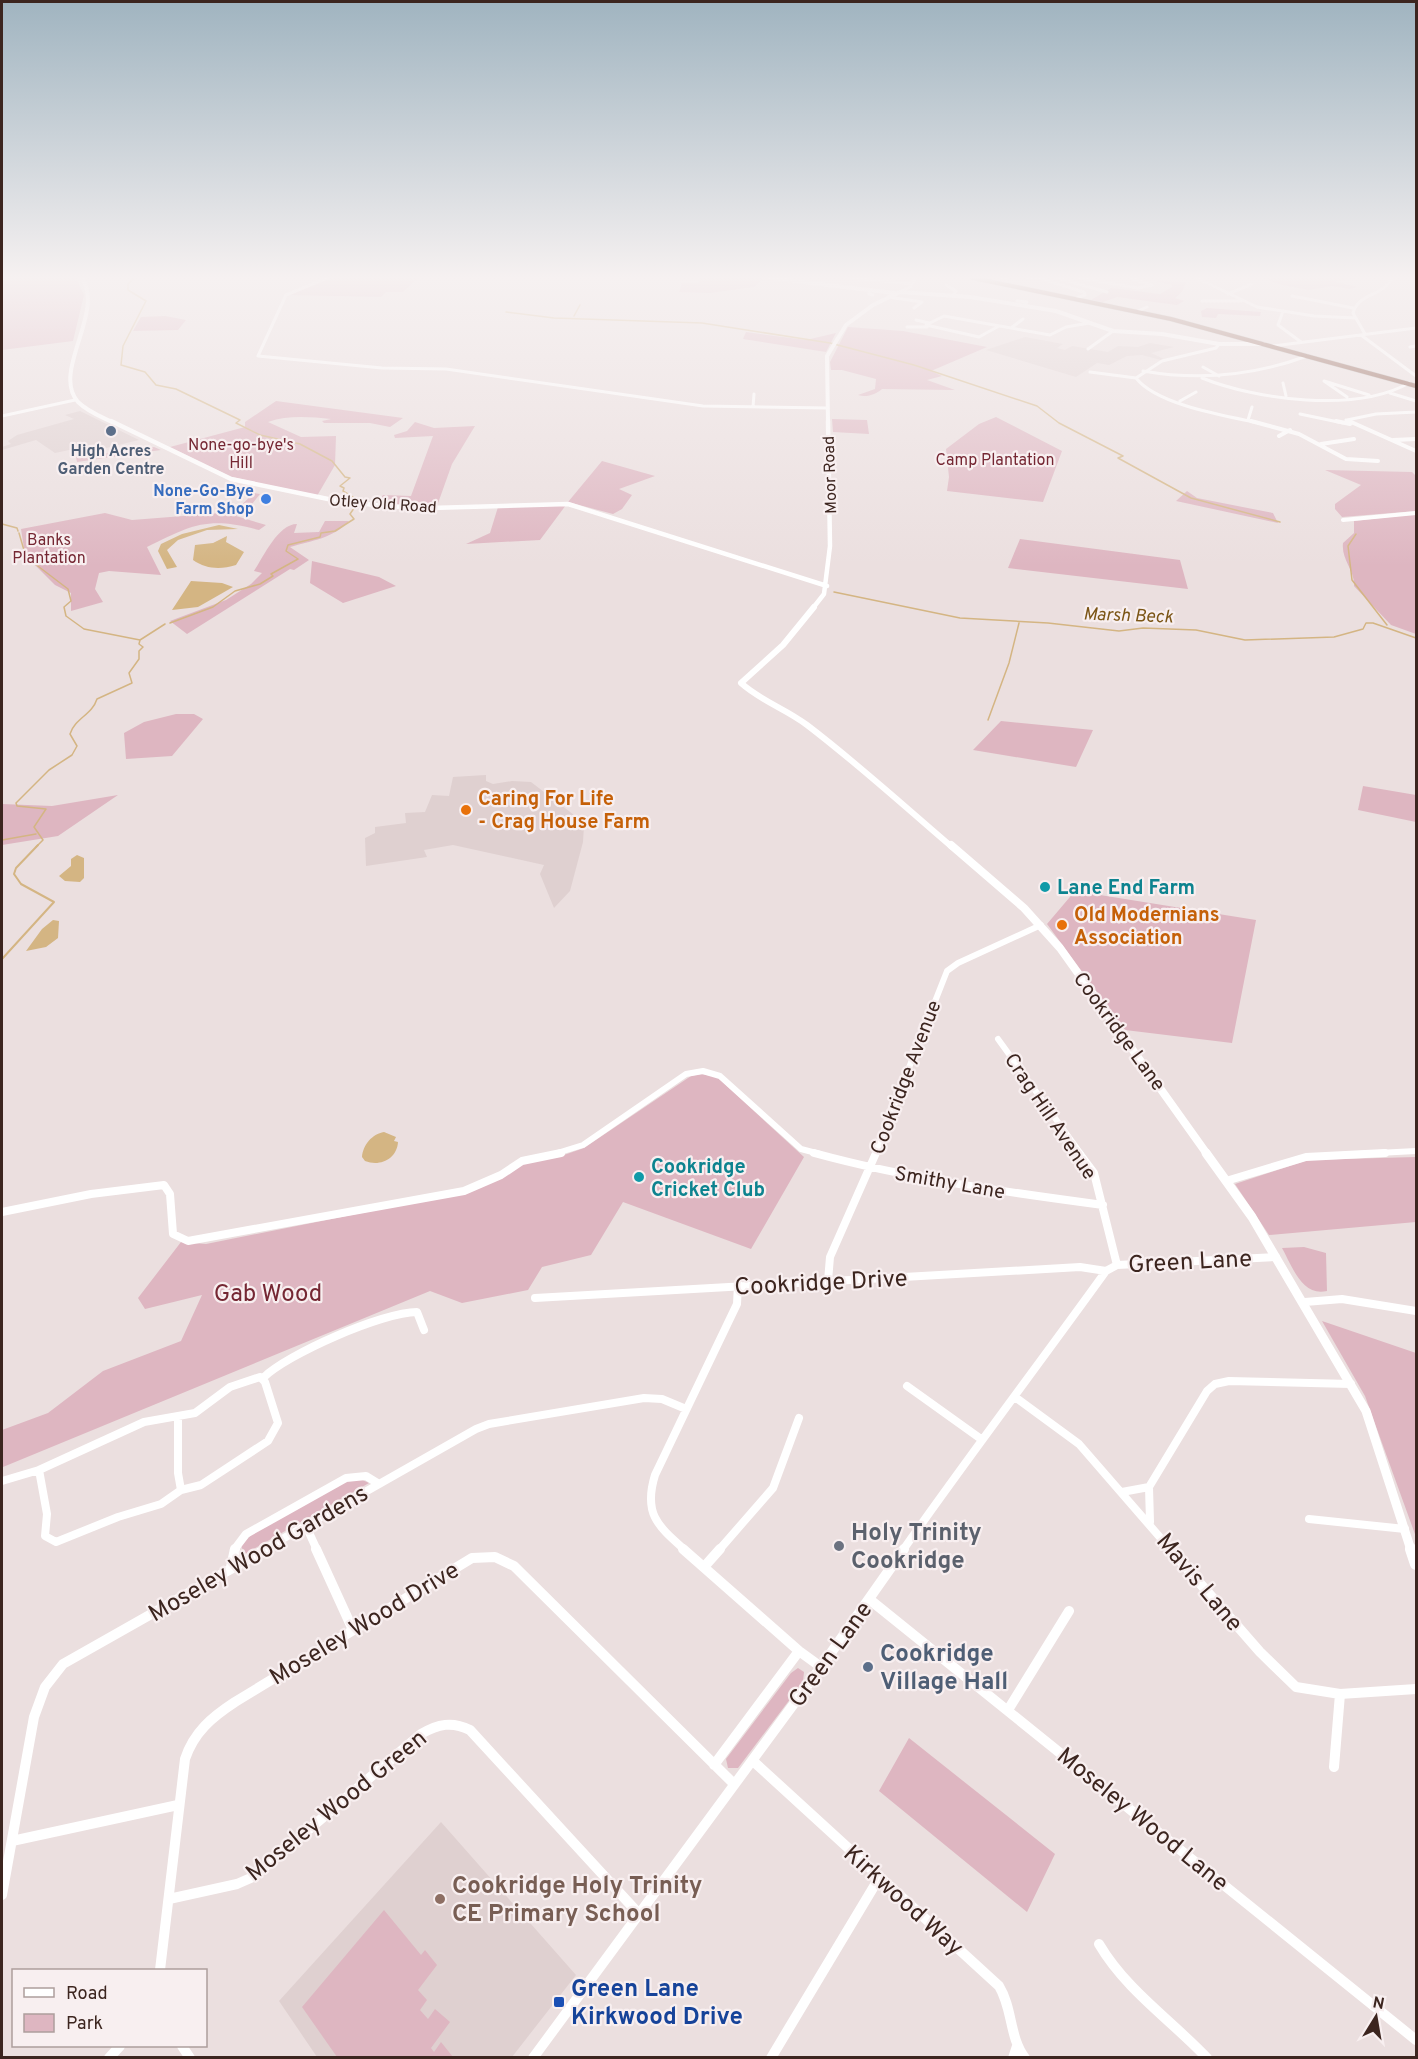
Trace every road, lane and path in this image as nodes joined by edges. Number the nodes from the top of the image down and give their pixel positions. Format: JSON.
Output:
{"nodes":[{"id":1,"x":72,"y":374,"type":"edge"},
{"id":2,"x":481,"y":374,"type":"edge"},
{"id":3,"x":827,"y":374,"type":"edge"},
{"id":4,"x":1106,"y":374,"type":"edge"},
{"id":5,"x":1140,"y":374,"type":"edge"},
{"id":6,"x":1159,"y":374,"type":"edge"},
{"id":7,"x":1215,"y":374,"type":"edge"},
{"id":8,"x":1242,"y":374,"type":"edge"},
{"id":9,"x":1375,"y":374,"type":"edge"},
{"id":10,"x":1220,"y":377,"type":"junction"},
{"id":11,"x":1136,"y":378,"type":"junction"},
{"id":12,"x":1203,"y":378,"type":"junction"},
{"id":13,"x":1409,"y":383,"type":"junction"},
{"id":14,"x":1282,"y":384,"type":"dead end"},
{"id":15,"x":1416,"y":386,"type":"edge"},
{"id":16,"x":1197,"y":392,"type":"dead end"},
{"id":17,"x":1390,"y":393,"type":"junction"},
{"id":18,"x":754,"y":394,"type":"dead end"},
{"id":19,"x":1287,"y":396,"type":"junction"},
{"id":20,"x":1373,"y":397,"type":"junction"},
{"id":21,"x":1348,"y":398,"type":"junction"},
{"id":22,"x":75,"y":400,"type":"junction"},
{"id":23,"x":1180,"y":401,"type":"junction"},
{"id":24,"x":1416,"y":401,"type":"edge"},
{"id":25,"x":753,"y":407,"type":"junction"},
{"id":26,"x":1252,"y":407,"type":"dead end"},
{"id":27,"x":827,"y":408,"type":"junction"},
{"id":28,"x":1416,"y":412,"type":"edge"},
{"id":29,"x":1300,"y":414,"type":"dead end"},
{"id":30,"x":2,"y":416,"type":"edge"},
{"id":31,"x":1248,"y":420,"type":"junction"},
{"id":32,"x":1360,"y":426,"type":"junction"},
{"id":33,"x":1290,"y":430,"type":"junction"},
{"id":34,"x":1279,"y":436,"type":"dead end"},
{"id":35,"x":1354,"y":439,"type":"dead end"},
{"id":36,"x":1416,"y":439,"type":"edge"},
{"id":37,"x":1393,"y":440,"type":"junction"},
{"id":38,"x":1321,"y":444,"type":"junction"},
{"id":39,"x":1416,"y":451,"type":"edge"},
{"id":40,"x":1378,"y":461,"type":"dead end"},
{"id":41,"x":1416,"y":513,"type":"edge"},
{"id":42,"x":1342,"y":520,"type":"dead end"},
{"id":43,"x":827,"y":586,"type":"junction"},
{"id":44,"x":1041,"y":925,"type":"junction"},
{"id":45,"x":998,"y":1039,"type":"dead end"},
{"id":46,"x":1416,"y":1151,"type":"edge"},
{"id":47,"x":870,"y":1168,"type":"junction"},
{"id":48,"x":1227,"y":1181,"type":"junction"},
{"id":49,"x":1103,"y":1205,"type":"junction"},
{"id":50,"x":2,"y":1212,"type":"edge"},
{"id":51,"x":1277,"y":1257,"type":"junction"},
{"id":52,"x":1117,"y":1265,"type":"junction"},
{"id":53,"x":1106,"y":1271,"type":"junction"},
{"id":54,"x":828,"y":1281,"type":"junction"},
{"id":55,"x":738,"y":1286,"type":"junction"},
{"id":56,"x":535,"y":1298,"type":"dead end"},
{"id":57,"x":1305,"y":1302,"type":"junction"},
{"id":58,"x":1416,"y":1311,"type":"edge"},
{"id":59,"x":424,"y":1330,"type":"dead end"},
{"id":60,"x":262,"y":1378,"type":"junction"},
{"id":61,"x":1351,"y":1384,"type":"junction"},
{"id":62,"x":907,"y":1386,"type":"dead end"},
{"id":63,"x":1015,"y":1398,"type":"junction"},
{"id":64,"x":686,"y":1409,"type":"junction"},
{"id":65,"x":178,"y":1418,"type":"junction"},
{"id":66,"x":799,"y":1418,"type":"dead end"},
{"id":67,"x":981,"y":1439,"type":"junction"},
{"id":68,"x":39,"y":1470,"type":"junction"},
{"id":69,"x":2,"y":1481,"type":"edge"},
{"id":70,"x":379,"y":1484,"type":"junction"},
{"id":71,"x":1149,"y":1487,"type":"junction"},
{"id":72,"x":181,"y":1490,"type":"junction"},
{"id":73,"x":1122,"y":1492,"type":"junction"},
{"id":74,"x":1309,"y":1519,"type":"dead end"},
{"id":75,"x":1151,"y":1524,"type":"junction"},
{"id":76,"x":306,"y":1526,"type":"junction"},
{"id":77,"x":1405,"y":1529,"type":"junction"},
{"id":78,"x":1416,"y":1564,"type":"edge"},
{"id":79,"x":231,"y":1567,"type":"junction"},
{"id":80,"x":704,"y":1567,"type":"junction"},
{"id":81,"x":869,"y":1599,"type":"junction"},
{"id":82,"x":1069,"y":1611,"type":"dead end"},
{"id":83,"x":353,"y":1630,"type":"junction"},
{"id":84,"x":799,"y":1652,"type":"junction"},
{"id":85,"x":821,"y":1667,"type":"junction"},
{"id":86,"x":1416,"y":1689,"type":"edge"},
{"id":87,"x":1340,"y":1694,"type":"junction"},
{"id":88,"x":1008,"y":1710,"type":"junction"},
{"id":89,"x":753,"y":1761,"type":"junction"},
{"id":90,"x":714,"y":1765,"type":"junction"},
{"id":91,"x":1334,"y":1767,"type":"dead end"},
{"id":92,"x":734,"y":1784,"type":"junction"},
{"id":93,"x":178,"y":1805,"type":"junction"},
{"id":94,"x":12,"y":1841,"type":"junction"},
{"id":95,"x":879,"y":1878,"type":"junction"},
{"id":96,"x":2,"y":1895,"type":"edge"},
{"id":97,"x":169,"y":1899,"type":"junction"},
{"id":98,"x":639,"y":1914,"type":"junction"},
{"id":99,"x":1099,"y":1944,"type":"dead end"},
{"id":100,"x":160,"y":1969,"type":"edge"},
{"id":101,"x":1416,"y":2040,"type":"edge"},
{"id":102,"x":1017,"y":2046,"type":"junction"},
{"id":103,"x":533,"y":2058,"type":"edge"},
{"id":104,"x":771,"y":2058,"type":"edge"},
{"id":105,"x":1013,"y":2058,"type":"edge"},
{"id":106,"x":1025,"y":2058,"type":"edge"},
{"id":107,"x":1207,"y":2058,"type":"edge"}],
"edges":[{"from":1,"to":22,"type":"street"},
{"from":2,"to":25,"type":"street"},
{"from":3,"to":27,"type":"street","name":"Moor Road"},
{"from":4,"to":11,"type":"street"},
{"from":5,"to":11,"type":"street"},
{"from":6,"to":12,"type":"street"},
{"from":7,"to":10,"type":"street"},
{"from":8,"to":10,"type":"street"},
{"from":9,"to":13,"type":"highway"},
{"from":10,"to":12,"type":"street"},
{"from":11,"to":23,"type":"street"},
{"from":12,"to":19,"type":"street"},
{"from":13,"to":15,"type":"highway"},
{"from":13,"to":17,"type":"street"},
{"from":14,"to":19,"type":"street"},
{"from":16,"to":23,"type":"street"},
{"from":17,"to":20,"type":"street"},
{"from":17,"to":24,"type":"street"},
{"from":18,"to":25,"type":"street"},
{"from":19,"to":21,"type":"street"},
{"from":20,"to":21,"type":"street"},
{"from":20,"to":21,"type":"street"},
{"from":22,"to":30,"type":"street"},
{"from":22,"to":43,"type":"street","name":"Otley Old Road"},
{"from":23,"to":31,"type":"street"},
{"from":25,"to":27,"type":"street"},
{"from":26,"to":31,"type":"street"},
{"from":27,"to":43,"type":"street","name":"Moor Road"},
{"from":28,"to":32,"type":"street"},
{"from":29,"to":32,"type":"street"},
{"from":31,"to":33,"type":"street"},
{"from":32,"to":37,"type":"street"},
{"from":33,"to":34,"type":"street"},
{"from":33,"to":38,"type":"street"},
{"from":35,"to":38,"type":"street"},
{"from":36,"to":37,"type":"street"},
{"from":37,"to":39,"type":"street"},
{"from":38,"to":40,"type":"street"},
{"from":41,"to":42,"type":"street"},
{"from":43,"to":44,"type":"street","name":"Cookridge Lane"},
{"from":44,"to":47,"type":"street","name":"Cookridge Avenue"},
{"from":44,"to":48,"type":"street","name":"Cookridge Lane"},
{"from":45,"to":49,"type":"street","name":"Crag Hill Avenue"},
{"from":46,"to":48,"type":"street"},
{"from":47,"to":49,"type":"street","name":"Smithy Lane"},
{"from":47,"to":50,"type":"street","name":"Smithy Lane"},
{"from":47,"to":54,"type":"street","name":"Cookridge Avenue"},
{"from":48,"to":51,"type":"street","name":"Cookridge Lane"},
{"from":49,"to":52,"type":"street","name":"Crag Hill Avenue"},
{"from":51,"to":52,"type":"street","name":"Green Lane"},
{"from":51,"to":57,"type":"street","name":"Cookridge Lane"},
{"from":52,"to":53,"type":"street","name":"Green Lane"},
{"from":53,"to":54,"type":"street","name":"Cookridge Drive"},
{"from":53,"to":63,"type":"street","name":"Green Lane"},
{"from":54,"to":55,"type":"street","name":"Cookridge Drive"},
{"from":55,"to":56,"type":"street","name":"Cookridge Drive"},
{"from":55,"to":64,"type":"street"},
{"from":57,"to":58,"type":"street"},
{"from":57,"to":61,"type":"street","name":"Cookridge Lane"},
{"from":59,"to":60,"type":"street"},
{"from":60,"to":65,"type":"street"},
{"from":60,"to":72,"type":"street"},
{"from":61,"to":71,"type":"street"},
{"from":61,"to":77,"type":"street","name":"Cookridge Lane"},
{"from":62,"to":67,"type":"street"},
{"from":63,"to":67,"type":"street","name":"Green Lane"},
{"from":63,"to":73,"type":"street","name":"Mavis Lane"},
{"from":64,"to":70,"type":"street","name":"Moseley Wood Gardens"},
{"from":64,"to":80,"type":"street"},
{"from":65,"to":68,"type":"street"},
{"from":65,"to":72,"type":"street"},
{"from":66,"to":80,"type":"street"},
{"from":67,"to":81,"type":"street","name":"Green Lane"},
{"from":68,"to":69,"type":"street"},
{"from":68,"to":72,"type":"street"},
{"from":70,"to":76,"type":"street","name":"Moseley Wood Gardens"},
{"from":70,"to":79,"type":"street"},
{"from":71,"to":73,"type":"street"},
{"from":71,"to":75,"type":"street"},
{"from":73,"to":75,"type":"street","name":"Mavis Lane"},
{"from":74,"to":77,"type":"street"},
{"from":75,"to":87,"type":"street","name":"Mavis Lane"},
{"from":76,"to":79,"type":"street","name":"Moseley Wood Gardens"},
{"from":76,"to":83,"type":"street"},
{"from":77,"to":78,"type":"street","name":"Cookridge Lane"},
{"from":79,"to":94,"type":"street","name":"Moseley Wood Gardens"},
{"from":80,"to":84,"type":"street"},
{"from":81,"to":85,"type":"street","name":"Green Lane"},
{"from":81,"to":88,"type":"street","name":"Moseley Wood Lane"},
{"from":82,"to":88,"type":"street"},
{"from":83,"to":90,"type":"street","name":"Moseley Wood Drive"},
{"from":83,"to":93,"type":"street","name":"Moseley Wood Drive"},
{"from":84,"to":85,"type":"street"},
{"from":84,"to":90,"type":"street","name":"Green Lane"},
{"from":85,"to":89,"type":"street","name":"Green Lane"},
{"from":86,"to":87,"type":"street","name":"Mavis Lane"},
{"from":87,"to":91,"type":"street"},
{"from":88,"to":101,"type":"street","name":"Moseley Wood Lane"},
{"from":89,"to":92,"type":"street","name":"Green Lane"},
{"from":89,"to":95,"type":"street","name":"Kirkwood Way"},
{"from":90,"to":92,"type":"street","name":"Moseley Wood Drive"},
{"from":92,"to":98,"type":"street","name":"Green Lane"},
{"from":93,"to":94,"type":"street"},
{"from":93,"to":97,"type":"street","name":"Moseley Wood Drive"},
{"from":94,"to":96,"type":"street","name":"Moseley Wood Gardens"},
{"from":95,"to":102,"type":"street","name":"Kirkwood Way"},
{"from":95,"to":104,"type":"street"},
{"from":97,"to":98,"type":"street","name":"Moseley Wood Green"},
{"from":97,"to":100,"type":"street","name":"Moseley Wood Drive"},
{"from":98,"to":103,"type":"street","name":"Green Lane"},
{"from":99,"to":107,"type":"street"},
{"from":102,"to":105,"type":"street"},
{"from":102,"to":106,"type":"street","name":"Kirkwood Way"}]}
